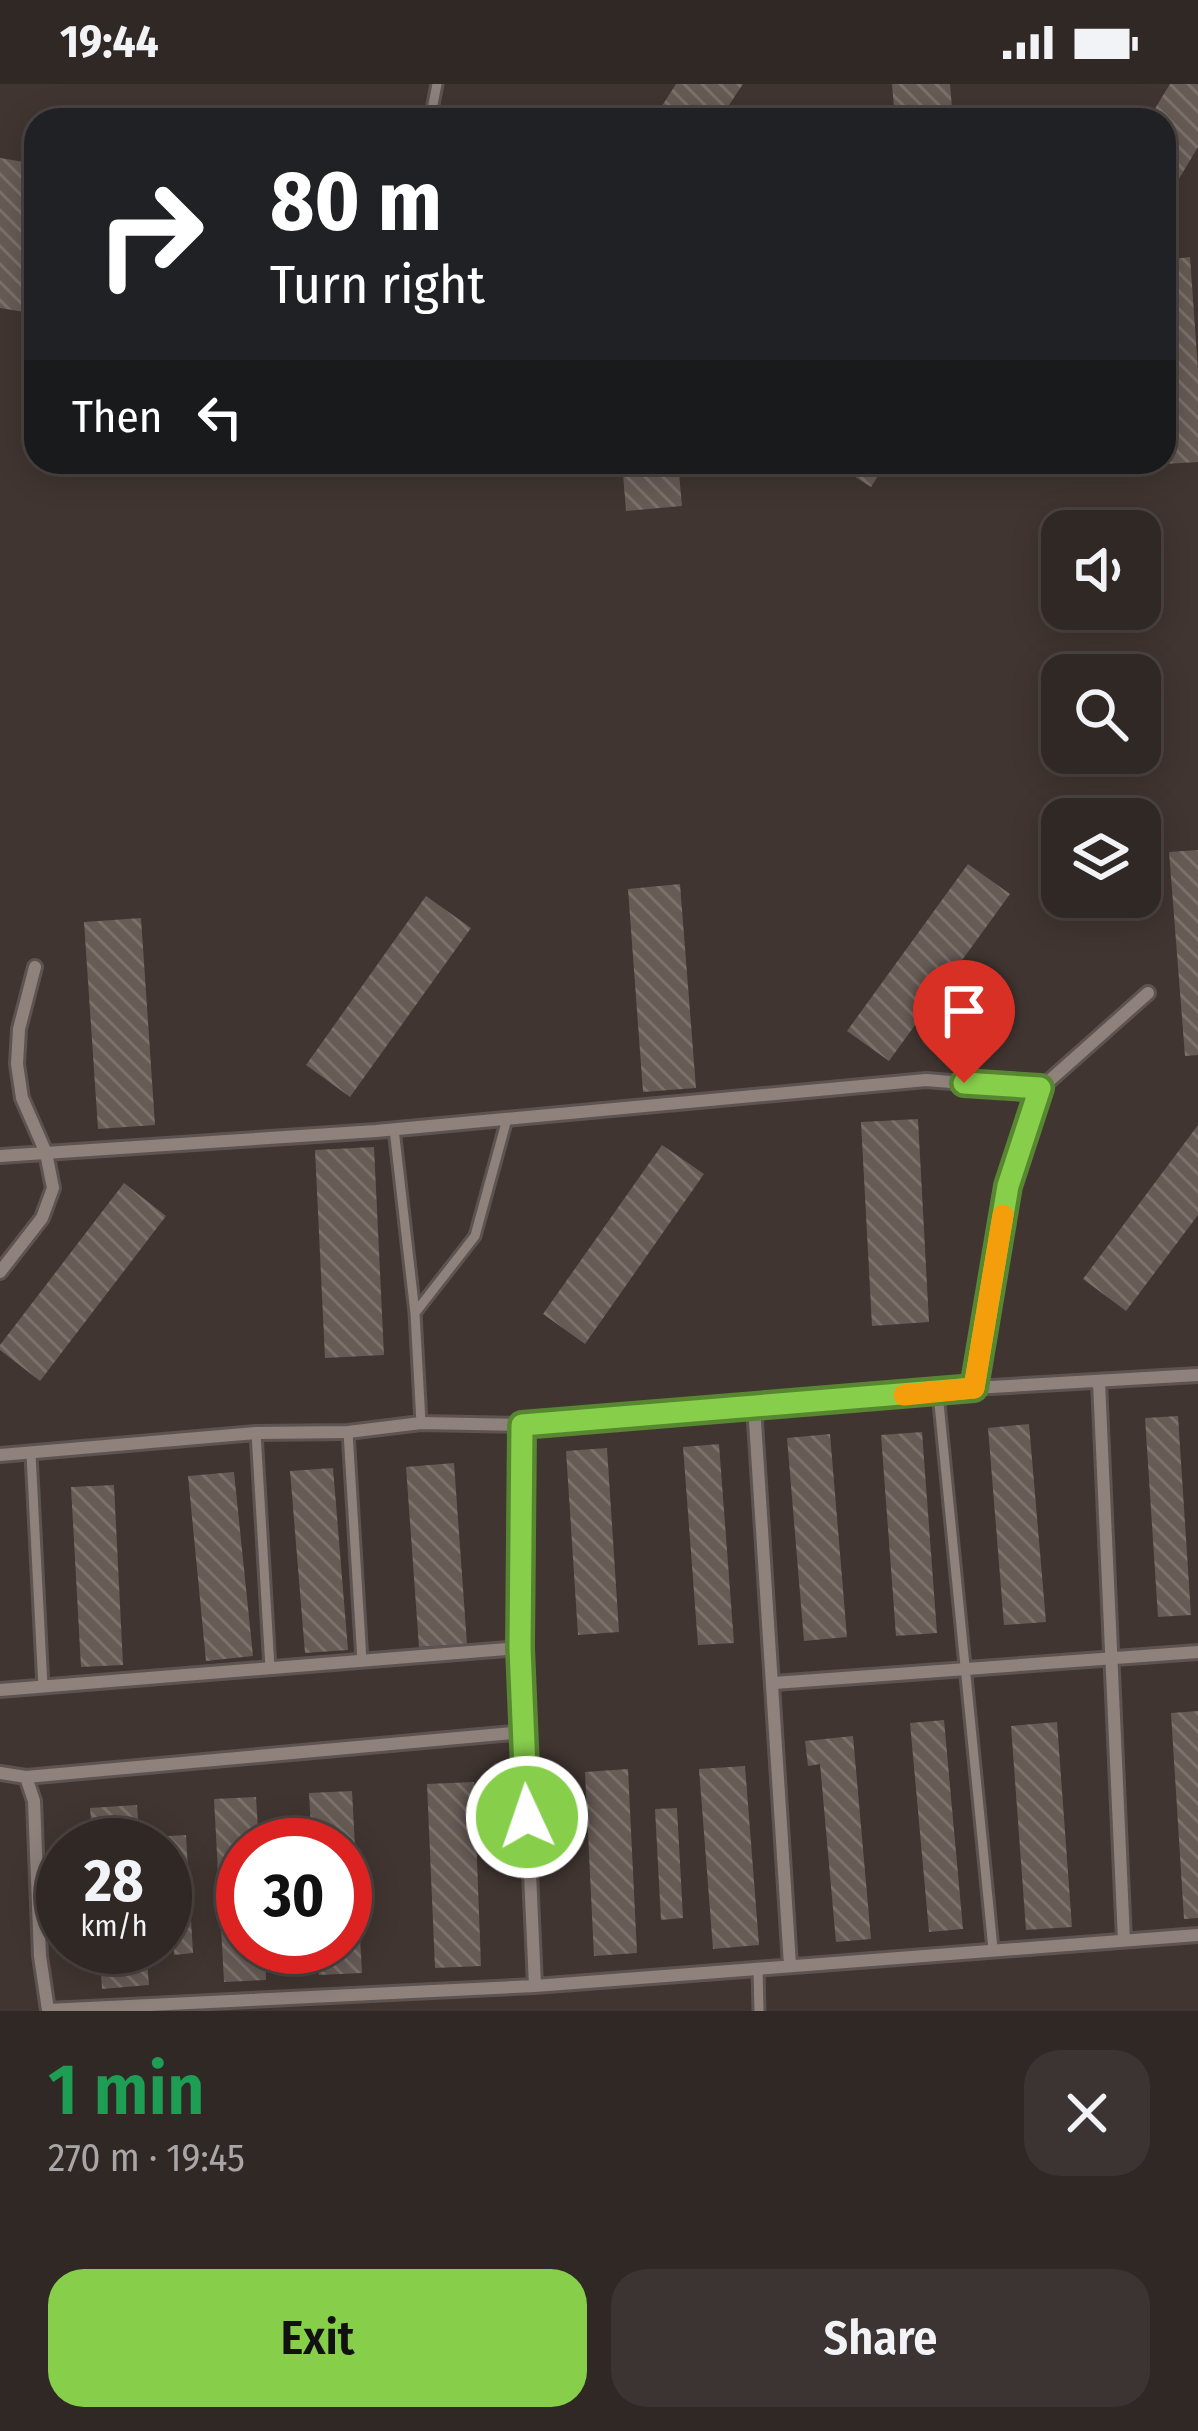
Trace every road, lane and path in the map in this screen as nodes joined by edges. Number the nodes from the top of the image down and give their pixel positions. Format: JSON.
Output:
{"nodes":[{"id":1,"x":35,"y":967,"type":"dead end"},
{"id":2,"x":1148,"y":993,"type":"dead end"},
{"id":3,"x":1040,"y":1088,"type":"junction"},
{"id":4,"x":507,"y":1119,"type":"junction"},
{"id":5,"x":394,"y":1129,"type":"junction"},
{"id":6,"x":46,"y":1154,"type":"junction"},
{"id":7,"x":0,"y":1156,"type":"edge"},
{"id":8,"x":0,"y":1272,"type":"edge"},
{"id":9,"x":415,"y":1313,"type":"junction"},
{"id":10,"x":1198,"y":1375,"type":"edge"},
{"id":11,"x":1099,"y":1382,"type":"junction"},
{"id":12,"x":974,"y":1388,"type":"junction"},
{"id":13,"x":938,"y":1393,"type":"junction"},
{"id":14,"x":754,"y":1406,"type":"junction"},
{"id":15,"x":421,"y":1423,"type":"junction"},
{"id":16,"x":522,"y":1425,"type":"junction"},
{"id":17,"x":348,"y":1432,"type":"junction"},
{"id":18,"x":256,"y":1433,"type":"junction"},
{"id":19,"x":31,"y":1454,"type":"junction"},
{"id":20,"x":0,"y":1455,"type":"edge"},
{"id":21,"x":520,"y":1648,"type":"junction"},
{"id":22,"x":1198,"y":1652,"type":"edge"},
{"id":23,"x":1112,"y":1657,"type":"junction"},
{"id":24,"x":362,"y":1661,"type":"junction"},
{"id":25,"x":270,"y":1669,"type":"junction"},
{"id":26,"x":964,"y":1670,"type":"junction"},
{"id":27,"x":773,"y":1683,"type":"junction"},
{"id":28,"x":43,"y":1687,"type":"junction"},
{"id":29,"x":0,"y":1690,"type":"edge"},
{"id":30,"x":524,"y":1732,"type":"junction"},
{"id":31,"x":0,"y":1773,"type":"edge"},
{"id":32,"x":26,"y":1777,"type":"junction"},
{"id":33,"x":1198,"y":1935,"type":"edge"},
{"id":34,"x":1124,"y":1940,"type":"junction"},
{"id":35,"x":993,"y":1949,"type":"junction"},
{"id":36,"x":790,"y":1965,"type":"junction"},
{"id":37,"x":758,"y":1968,"type":"junction"},
{"id":38,"x":535,"y":1986,"type":"junction"},
{"id":39,"x":48,"y":2010,"type":"edge"},
{"id":40,"x":35,"y":2011,"type":"edge"},
{"id":41,"x":760,"y":2011,"type":"edge"}],
"edges":[{"from":1,"to":6,"type":"street"},
{"from":2,"to":3,"type":"street"},
{"from":3,"to":4,"type":"street"},
{"from":3,"to":12,"type":"street"},
{"from":4,"to":5,"type":"street"},
{"from":4,"to":9,"type":"lane"},
{"from":5,"to":6,"type":"street"},
{"from":5,"to":9,"type":"lane"},
{"from":6,"to":7,"type":"street"},
{"from":6,"to":8,"type":"street"},
{"from":9,"to":15,"type":"lane"},
{"from":10,"to":11,"type":"street"},
{"from":11,"to":12,"type":"street"},
{"from":11,"to":23,"type":"street"},
{"from":12,"to":13,"type":"street"},
{"from":13,"to":14,"type":"street"},
{"from":13,"to":26,"type":"lane"},
{"from":14,"to":16,"type":"street"},
{"from":14,"to":27,"type":"street"},
{"from":15,"to":16,"type":"street"},
{"from":15,"to":17,"type":"street"},
{"from":16,"to":21,"type":"street"},
{"from":17,"to":18,"type":"street"},
{"from":17,"to":24,"type":"lane"},
{"from":18,"to":19,"type":"street"},
{"from":18,"to":25,"type":"lane"},
{"from":19,"to":20,"type":"street"},
{"from":19,"to":28,"type":"lane"},
{"from":21,"to":24,"type":"street"},
{"from":21,"to":30,"type":"street"},
{"from":22,"to":23,"type":"street"},
{"from":23,"to":26,"type":"street"},
{"from":23,"to":34,"type":"street"},
{"from":24,"to":25,"type":"street"},
{"from":25,"to":28,"type":"street"},
{"from":26,"to":27,"type":"street"},
{"from":26,"to":35,"type":"lane"},
{"from":27,"to":36,"type":"street"},
{"from":28,"to":29,"type":"street"},
{"from":30,"to":32,"type":"street"},
{"from":30,"to":38,"type":"street"},
{"from":31,"to":32,"type":"street"},
{"from":32,"to":39,"type":"street"},
{"from":33,"to":34,"type":"street"},
{"from":34,"to":35,"type":"street"},
{"from":35,"to":36,"type":"street"},
{"from":36,"to":37,"type":"street"},
{"from":37,"to":38,"type":"street"},
{"from":37,"to":41,"type":"lane"},
{"from":38,"to":39,"type":"street"},
{"from":39,"to":40,"type":"street"}]}
